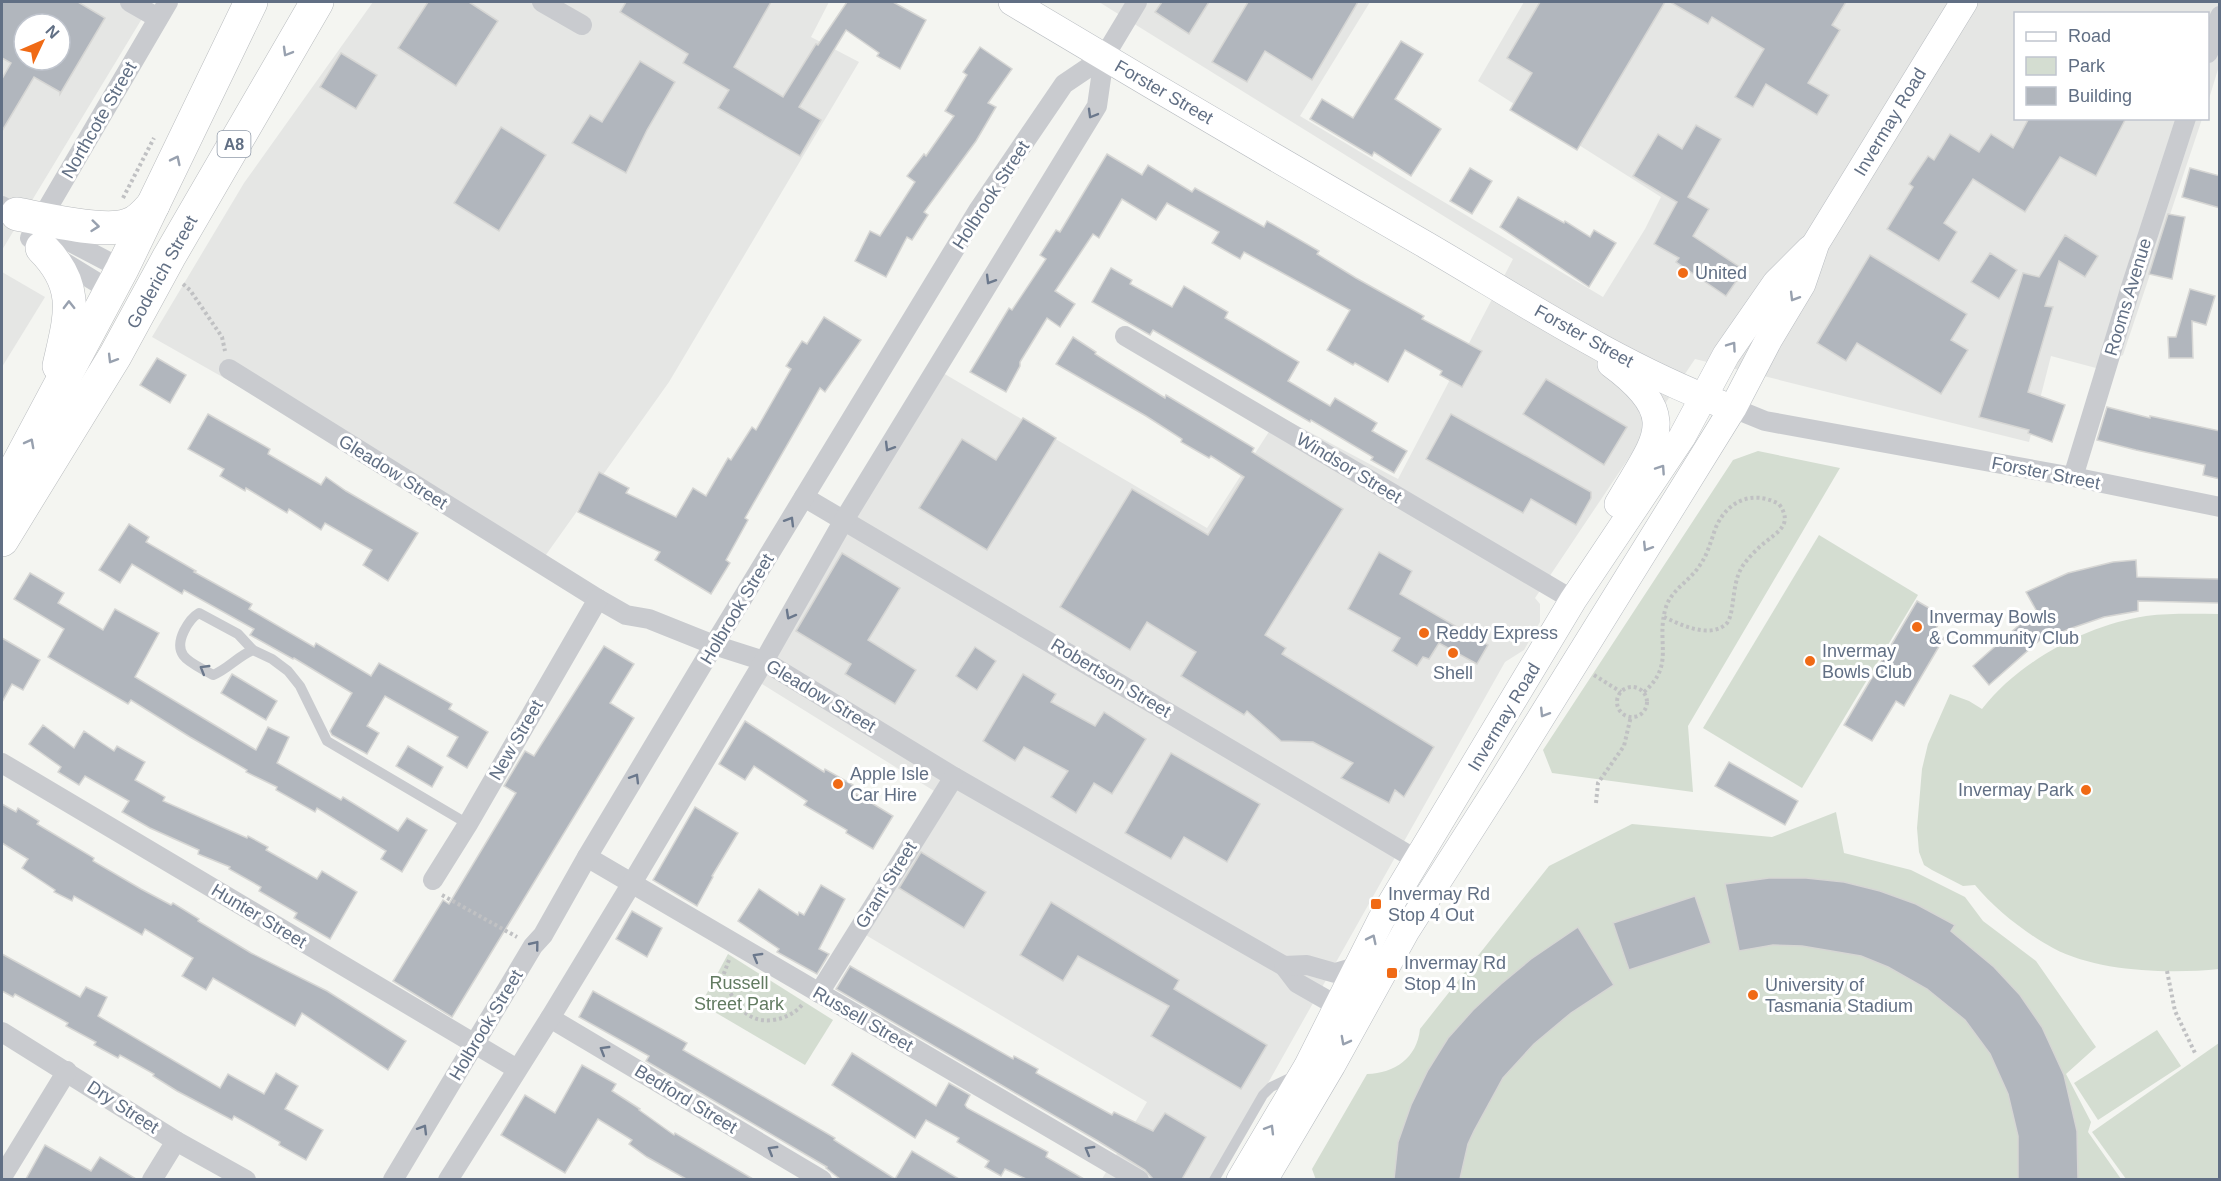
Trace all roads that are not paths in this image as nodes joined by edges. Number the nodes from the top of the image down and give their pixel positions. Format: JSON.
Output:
{"nodes":[{"id":1,"x":130,"y":2,"type":"edge"},
{"id":2,"x":251,"y":2,"type":"edge"},
{"id":3,"x":317,"y":2,"type":"edge"},
{"id":4,"x":542,"y":2,"type":"edge"},
{"id":5,"x":1012,"y":2,"type":"edge"},
{"id":6,"x":1137,"y":2,"type":"edge"},
{"id":7,"x":1964,"y":2,"type":"edge"},
{"id":8,"x":163,"y":10,"type":"edge"},
{"id":9,"x":2220,"y":16,"type":"edge"},
{"id":10,"x":582,"y":25,"type":"dead end"},
{"id":11,"x":2209,"y":49,"type":"edge"},
{"id":12,"x":1104,"y":57,"type":"junction"},
{"id":13,"x":2185,"y":120,"type":"edge"},
{"id":14,"x":158,"y":196,"type":"junction"},
{"id":15,"x":24,"y":223,"type":"edge"},
{"id":16,"x":1816,"y":243,"type":"junction"},
{"id":17,"x":116,"y":280,"type":"junction"},
{"id":18,"x":152,"y":288,"type":"junction"},
{"id":19,"x":1549,"y":317,"type":"junction"},
{"id":20,"x":1125,"y":336,"type":"dead end"},
{"id":21,"x":229,"y":369,"type":"road end"},
{"id":22,"x":1704,"y":397,"type":"junction"},
{"id":23,"x":51,"y":403,"type":"junction"},
{"id":24,"x":1733,"y":408,"type":"junction"},
{"id":25,"x":2073,"y":477,"type":"junction"},
{"id":26,"x":2,"y":494,"type":"edge"},
{"id":27,"x":804,"y":497,"type":"junction"},
{"id":28,"x":2220,"y":507,"type":"edge"},
{"id":29,"x":844,"y":520,"type":"junction"},
{"id":30,"x":2,"y":540,"type":"edge"},
{"id":31,"x":1580,"y":590,"type":"junction"},
{"id":32,"x":598,"y":599,"type":"junction"},
{"id":33,"x":714,"y":645,"type":"junction"},
{"id":34,"x":253,"y":650,"type":"junction"},
{"id":35,"x":764,"y":661,"type":"junction"},
{"id":36,"x":2,"y":763,"type":"edge"},
{"id":37,"x":954,"y":777,"type":"junction"},
{"id":38,"x":468,"y":824,"type":"junction"},
{"id":39,"x":587,"y":857,"type":"junction"},
{"id":40,"x":1417,"y":860,"type":"junction"},
{"id":41,"x":433,"y":880,"type":"road end"},
{"id":42,"x":632,"y":884,"type":"junction"},
{"id":43,"x":1284,"y":966,"type":"junction"},
{"id":44,"x":1359,"y":966,"type":"junction"},
{"id":45,"x":815,"y":990,"type":"junction"},
{"id":46,"x":1349,"y":1011,"type":"junction"},
{"id":47,"x":550,"y":1018,"type":"junction"},
{"id":48,"x":2,"y":1032,"type":"edge"},
{"id":49,"x":474,"y":1044,"type":"junction"},
{"id":50,"x":1307,"y":1067,"type":"junction"},
{"id":51,"x":517,"y":1069,"type":"junction"},
{"id":52,"x":67,"y":1071,"type":"junction"},
{"id":53,"x":176,"y":1141,"type":"junction"},
{"id":54,"x":2,"y":1177,"type":"edge"},
{"id":55,"x":152,"y":1179,"type":"edge"},
{"id":56,"x":246,"y":1179,"type":"edge"},
{"id":57,"x":393,"y":1179,"type":"edge"},
{"id":58,"x":448,"y":1179,"type":"edge"},
{"id":59,"x":822,"y":1179,"type":"edge"},
{"id":60,"x":1139,"y":1179,"type":"edge"},
{"id":61,"x":1214,"y":1179,"type":"edge"},
{"id":62,"x":1240,"y":1179,"type":"edge"},
{"id":63,"x":1264,"y":1179,"type":"edge"}],
"edges":[{"from":1,"to":8,"type":"street"},
{"from":14,"to":2,"type":"highway","name":"Goderich Street","number":"A8","one_way":true},
{"from":3,"to":18,"type":"highway","name":"Goderich Street","number":"A8","one_way":true},
{"from":4,"to":10,"type":"street"},
{"from":5,"to":12,"type":"main road","name":"Forster Street"},
{"from":6,"to":12,"type":"street","name":"Holbrook Street"},
{"from":7,"to":16,"type":"main road","name":"Invermay Road"},
{"from":8,"to":15,"type":"street","name":"Northcote Street"},
{"from":9,"to":11,"type":"street"},
{"from":12,"to":19,"type":"main road","name":"Forster Street"},
{"from":12,"to":27,"type":"street","name":"Holbrook Street"},
{"from":12,"to":29,"type":"street","name":"Holbrook Street","one_way":true},
{"from":13,"to":25,"type":"street","name":"Rooms Avenue"},
{"from":15,"to":14,"type":"highway","one_way":true},
{"from":14,"to":17,"type":"highway","name":"Goderich Street","number":"A8"},
{"from":15,"to":17,"type":"street"},
{"from":23,"to":15,"type":"highway","one_way":true},
{"from":22,"to":16,"type":"main road","name":"Invermay Road","one_way":true},
{"from":16,"to":24,"type":"main road","name":"Invermay Road","one_way":true},
{"from":17,"to":18,"type":"highway"},
{"from":17,"to":23,"type":"highway","name":"Goderich Street","number":"A8"},
{"from":18,"to":30,"type":"highway","name":"Goderich Street","number":"A8","one_way":true},
{"from":19,"to":22,"type":"main road","name":"Forster Street"},
{"from":19,"to":31,"type":"main road"},
{"from":20,"to":31,"type":"street","name":"Windsor Street"},
{"from":21,"to":32,"type":"street","name":"Gleadow Street"},
{"from":22,"to":24,"type":"main road","name":"Forster Street"},
{"from":31,"to":22,"type":"main road","name":"Invermay Road","one_way":true},
{"from":26,"to":23,"type":"highway","name":"Goderich Street","number":"A8","one_way":true},
{"from":24,"to":25,"type":"street","name":"Forster Street"},
{"from":24,"to":46,"type":"main road","name":"Invermay Road","one_way":true},
{"from":25,"to":28,"type":"street","name":"Forster Street"},
{"from":27,"to":29,"type":"street","name":"Robertson Street"},
{"from":33,"to":27,"type":"street","name":"Holbrook Street","one_way":true},
{"from":29,"to":35,"type":"street","name":"Holbrook Street","one_way":true},
{"from":29,"to":40,"type":"street","name":"Robertson Street"},
{"from":31,"to":40,"type":"main road","name":"Invermay Road"},
{"from":32,"to":33,"type":"street","name":"Gleadow Street"},
{"from":32,"to":38,"type":"street","name":"New Street"},
{"from":33,"to":35,"type":"street","name":"Gleadow Street"},
{"from":39,"to":33,"type":"street","name":"Holbrook Street","one_way":true},
{"from":34,"to":34,"type":"lane","one_way":true},
{"from":34,"to":38,"type":"lane"},
{"from":35,"to":37,"type":"street","name":"Gleadow Street"},
{"from":35,"to":42,"type":"street","name":"Holbrook Street"},
{"from":36,"to":49,"type":"street","name":"Hunter Street"},
{"from":37,"to":43,"type":"street","name":"Gleadow Street"},
{"from":37,"to":45,"type":"street","name":"Grant Street"},
{"from":38,"to":41,"type":"street","name":"New Street"},
{"from":39,"to":42,"type":"street","name":"Russell Street"},
{"from":49,"to":39,"type":"street","name":"Holbrook Street","one_way":true},
{"from":44,"to":40,"type":"main road","name":"Invermay Road","one_way":true},
{"from":45,"to":42,"type":"street","name":"Russell Street","one_way":true},
{"from":42,"to":47,"type":"street","name":"Holbrook Street"},
{"from":43,"to":44,"type":"street","name":"Gleadow Street"},
{"from":43,"to":46,"type":"street","name":"Gleadow Street"},
{"from":44,"to":46,"type":"main road","name":"Invermay Road"},
{"from":60,"to":45,"type":"street","name":"Russell Street","one_way":true},
{"from":46,"to":50,"type":"main road","name":"Invermay Road"},
{"from":46,"to":63,"type":"main road","name":"Invermay Road","one_way":true},
{"from":47,"to":51,"type":"street","name":"Holbrook Street"},
{"from":59,"to":47,"type":"street","name":"Bedford Street","one_way":true},
{"from":48,"to":52,"type":"street","name":"Dry Street"},
{"from":49,"to":51,"type":"street","name":"Hunter Street"},
{"from":57,"to":49,"type":"street","name":"Holbrook Street","one_way":true},
{"from":50,"to":61,"type":"lane"},
{"from":62,"to":50,"type":"main road","name":"Invermay Road","one_way":true},
{"from":51,"to":58,"type":"street","name":"Holbrook Street"},
{"from":52,"to":53,"type":"street","name":"Dry Street"},
{"from":52,"to":54,"type":"street"},
{"from":53,"to":55,"type":"street"},
{"from":53,"to":56,"type":"street","name":"Dry Street"}]}
